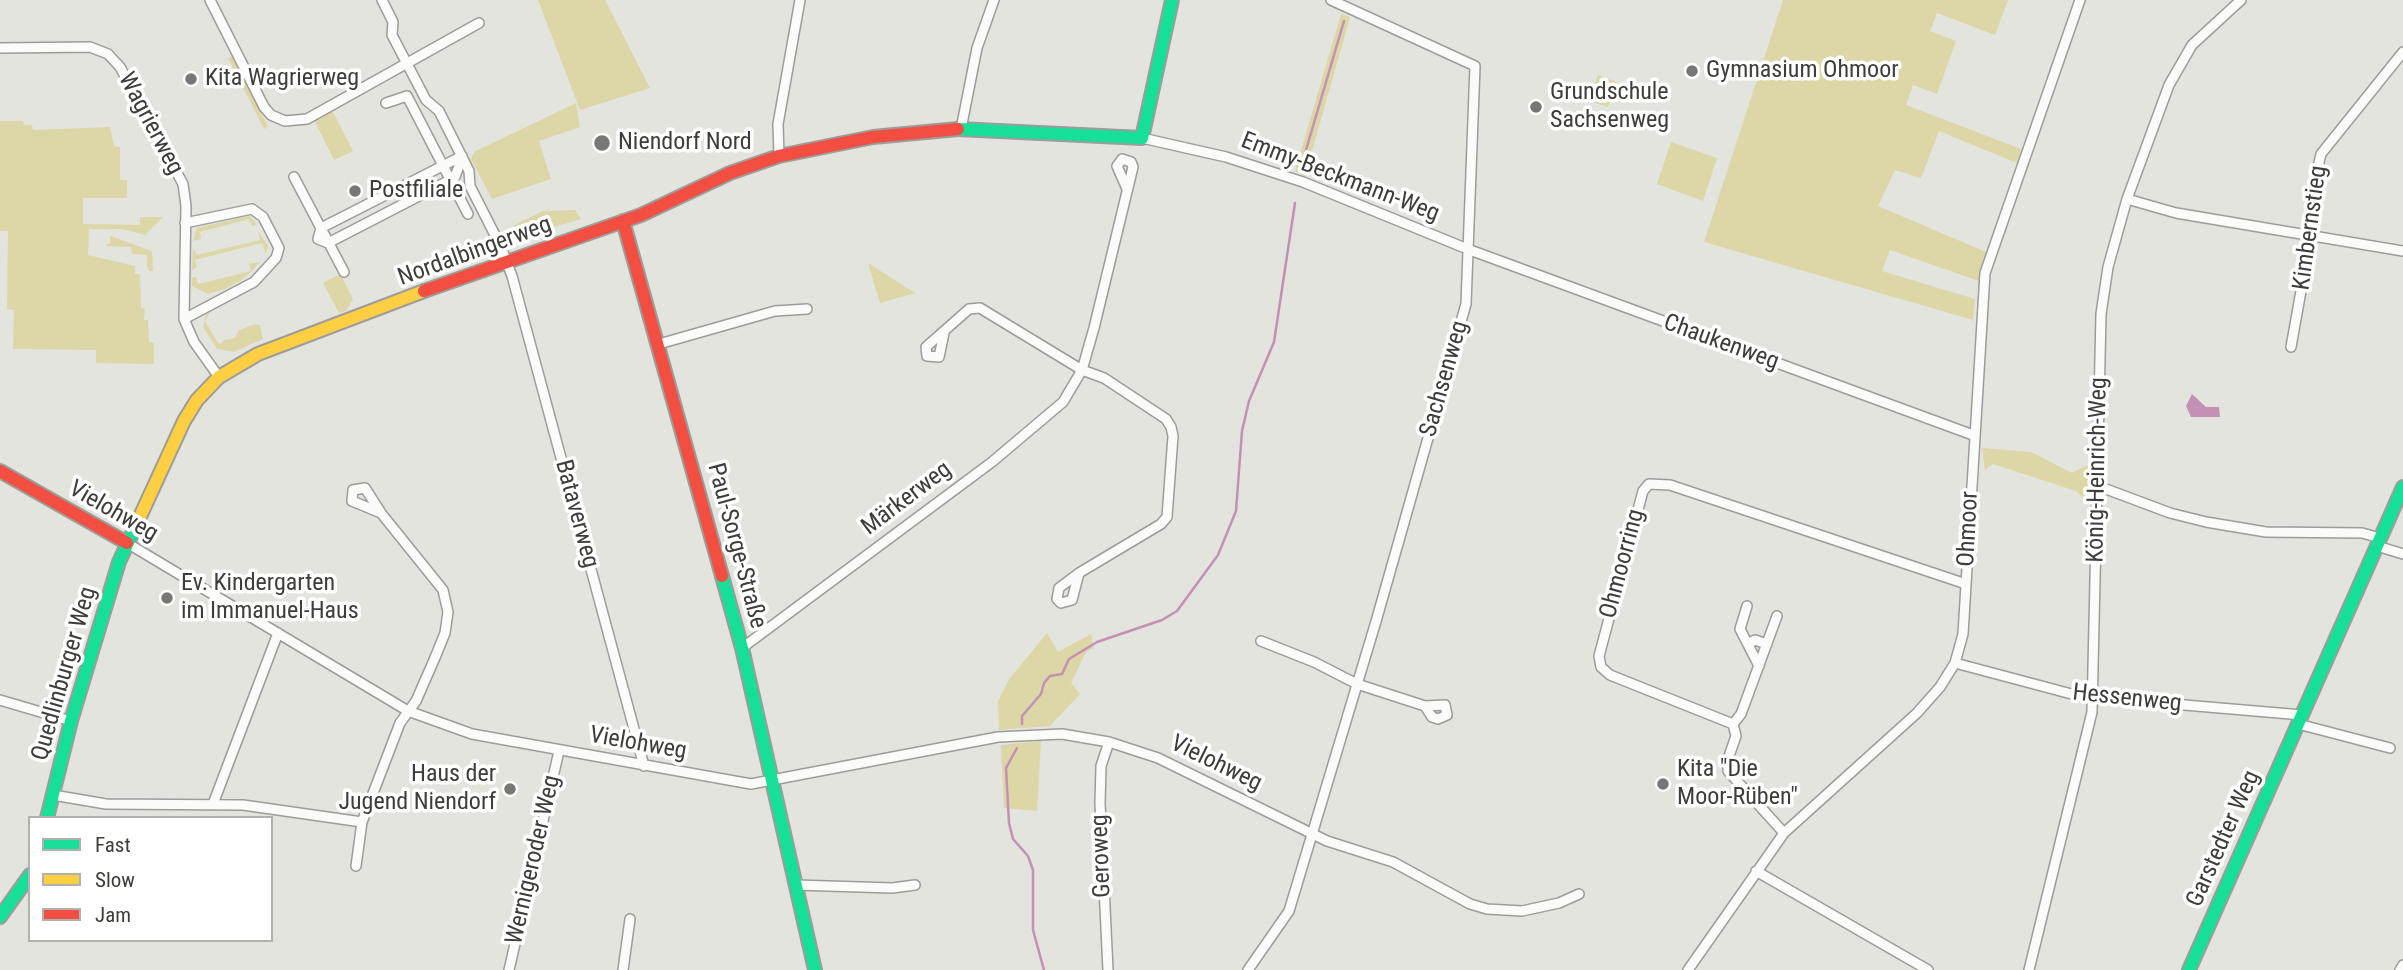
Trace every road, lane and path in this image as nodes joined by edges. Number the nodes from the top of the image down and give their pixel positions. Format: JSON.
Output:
{"nodes":[{"id":1,"x":210,"y":0,"type":"edge"},
{"id":2,"x":382,"y":0,"type":"edge"},
{"id":3,"x":800,"y":0,"type":"edge"},
{"id":4,"x":993,"y":0,"type":"edge"},
{"id":5,"x":1172,"y":0,"type":"edge"},
{"id":6,"x":1331,"y":0,"type":"edge"},
{"id":7,"x":2080,"y":0,"type":"edge"},
{"id":8,"x":2241,"y":0,"type":"edge"},
{"id":9,"x":479,"y":23,"type":"dead end"},
{"id":10,"x":0,"y":48,"type":"edge"},
{"id":11,"x":2403,"y":52,"type":"edge"},
{"id":12,"x":406,"y":63,"type":"junction"},
{"id":13,"x":391,"y":103,"type":"dead end"},
{"id":14,"x":961,"y":129,"type":"junction"},
{"id":15,"x":1142,"y":138,"type":"junction"},
{"id":16,"x":462,"y":156,"type":"junction"},
{"id":17,"x":779,"y":156,"type":"junction"},
{"id":18,"x":443,"y":166,"type":"junction"},
{"id":19,"x":459,"y":166,"type":"dead end"},
{"id":20,"x":294,"y":177,"type":"dead end"},
{"id":21,"x":450,"y":180,"type":"junction"},
{"id":22,"x":1127,"y":188,"type":"dead end"},
{"id":23,"x":2127,"y":199,"type":"junction"},
{"id":24,"x":468,"y":214,"type":"dead end"},
{"id":25,"x":623,"y":221,"type":"junction"},
{"id":26,"x":185,"y":223,"type":"junction"},
{"id":27,"x":321,"y":228,"type":"junction"},
{"id":28,"x":2311,"y":235,"type":"junction"},
{"id":29,"x":328,"y":243,"type":"junction"},
{"id":30,"x":1470,"y":250,"type":"junction"},
{"id":31,"x":2403,"y":251,"type":"edge"},
{"id":32,"x":506,"y":261,"type":"junction"},
{"id":33,"x":344,"y":272,"type":"dead end"},
{"id":34,"x":807,"y":309,"type":"dead end"},
{"id":35,"x":184,"y":318,"type":"junction"},
{"id":36,"x":944,"y":333,"type":"dead end"},
{"id":37,"x":659,"y":344,"type":"junction"},
{"id":38,"x":2291,"y":347,"type":"dead end"},
{"id":39,"x":1082,"y":370,"type":"junction"},
{"id":40,"x":219,"y":377,"type":"junction"},
{"id":41,"x":1973,"y":435,"type":"junction"},
{"id":42,"x":0,"y":471,"type":"edge"},
{"id":43,"x":2098,"y":486,"type":"junction"},
{"id":44,"x":2403,"y":487,"type":"edge"},
{"id":45,"x":381,"y":513,"type":"dead end"},
{"id":46,"x":2378,"y":542,"type":"junction"},
{"id":47,"x":127,"y":543,"type":"junction"},
{"id":48,"x":2403,"y":554,"type":"edge"},
{"id":49,"x":1079,"y":573,"type":"dead end"},
{"id":50,"x":1966,"y":584,"type":"junction"},
{"id":51,"x":1747,"y":606,"type":"dead end"},
{"id":52,"x":1777,"y":616,"type":"dead end"},
{"id":53,"x":278,"y":633,"type":"junction"},
{"id":54,"x":1261,"y":641,"type":"dead end"},
{"id":55,"x":1748,"y":644,"type":"junction"},
{"id":56,"x":1767,"y":644,"type":"junction"},
{"id":57,"x":742,"y":648,"type":"junction"},
{"id":58,"x":1955,"y":663,"type":"junction"},
{"id":59,"x":1759,"y":666,"type":"junction"},
{"id":60,"x":1357,"y":684,"type":"junction"},
{"id":61,"x":2093,"y":697,"type":"junction"},
{"id":62,"x":0,"y":700,"type":"edge"},
{"id":63,"x":1425,"y":706,"type":"dead end"},
{"id":64,"x":408,"y":711,"type":"junction"},
{"id":65,"x":2300,"y":720,"type":"junction"},
{"id":66,"x":71,"y":721,"type":"junction"},
{"id":67,"x":1733,"y":724,"type":"junction"},
{"id":68,"x":1108,"y":742,"type":"junction"},
{"id":69,"x":2390,"y":748,"type":"dead end"},
{"id":70,"x":559,"y":751,"type":"junction"},
{"id":71,"x":645,"y":766,"type":"junction"},
{"id":72,"x":773,"y":781,"type":"junction"},
{"id":73,"x":53,"y":795,"type":"junction"},
{"id":74,"x":213,"y":804,"type":"junction"},
{"id":75,"x":48,"y":816,"type":"edge"},
{"id":76,"x":362,"y":822,"type":"junction"},
{"id":77,"x":1784,"y":832,"type":"junction"},
{"id":78,"x":1313,"y":835,"type":"junction"},
{"id":79,"x":356,"y":866,"type":"dead end"},
{"id":80,"x":1756,"y":871,"type":"junction"},
{"id":81,"x":28,"y":878,"type":"edge"},
{"id":82,"x":796,"y":885,"type":"junction"},
{"id":83,"x":915,"y":885,"type":"dead end"},
{"id":84,"x":1579,"y":894,"type":"dead end"},
{"id":85,"x":0,"y":917,"type":"edge"},
{"id":86,"x":630,"y":919,"type":"dead end"},
{"id":87,"x":2403,"y":965,"type":"edge"},
{"id":88,"x":509,"y":970,"type":"edge"},
{"id":89,"x":623,"y":970,"type":"edge"},
{"id":90,"x":815,"y":970,"type":"edge"},
{"id":91,"x":1108,"y":970,"type":"edge"},
{"id":92,"x":1248,"y":970,"type":"edge"},
{"id":93,"x":1688,"y":970,"type":"edge"},
{"id":94,"x":1928,"y":970,"type":"edge"},
{"id":95,"x":2029,"y":970,"type":"edge"},
{"id":96,"x":2189,"y":970,"type":"edge"},
{"id":97,"x":2400,"y":970,"type":"edge"}],
"edges":[{"from":1,"to":12,"type":"street"},
{"from":2,"to":12,"type":"street","name":"Bataverweg"},
{"from":3,"to":17,"type":"street"},
{"from":4,"to":14,"type":"street"},
{"from":5,"to":15,"type":"street"},
{"from":6,"to":30,"type":"street","name":"Sachsenweg"},
{"from":7,"to":41,"type":"street","name":"Ohmoor"},
{"from":8,"to":23,"type":"street","name":"König-Heinrich-Weg"},
{"from":9,"to":12,"type":"street"},
{"from":10,"to":26,"type":"street","name":"Wagrierweg"},
{"from":11,"to":28,"type":"street","name":"Kimbernstieg"},
{"from":12,"to":16,"type":"street","name":"Bataverweg"},
{"from":13,"to":18,"type":"street"},
{"from":14,"to":15,"type":"street","name":"Emmy-Beckmann-Weg"},
{"from":14,"to":17,"type":"street","name":"Emmy-Beckmann-Weg"},
{"from":15,"to":30,"type":"street","name":"Emmy-Beckmann-Weg"},
{"from":16,"to":18,"type":"street"},
{"from":16,"to":32,"type":"street","name":"Bataverweg"},
{"from":17,"to":25,"type":"street","name":"Nordalbingerweg"},
{"from":18,"to":21,"type":"street"},
{"from":18,"to":27,"type":"street"},
{"from":19,"to":21,"type":"street"},
{"from":20,"to":27,"type":"street"},
{"from":21,"to":24,"type":"street"},
{"from":21,"to":29,"type":"street"},
{"from":22,"to":39,"type":"street","name":"Märkerweg"},
{"from":23,"to":28,"type":"street"},
{"from":23,"to":43,"type":"street","name":"König-Heinrich-Weg"},
{"from":25,"to":32,"type":"street","name":"Nordalbingerweg"},
{"from":25,"to":37,"type":"street","name":"Paul-Sorge-Straße"},
{"from":26,"to":35,"type":"street","name":"Wagrierweg"},
{"from":26,"to":35,"type":"street"},
{"from":27,"to":29,"type":"street"},
{"from":28,"to":31,"type":"street"},
{"from":28,"to":38,"type":"street","name":"Kimbernstieg"},
{"from":29,"to":33,"type":"street"},
{"from":30,"to":41,"type":"street","name":"Chaukenweg"},
{"from":30,"to":60,"type":"street","name":"Sachsenweg"},
{"from":32,"to":40,"type":"street","name":"Nordalbingerweg"},
{"from":32,"to":71,"type":"street","name":"Bataverweg"},
{"from":34,"to":37,"type":"street"},
{"from":35,"to":40,"type":"street","name":"Wagrierweg"},
{"from":36,"to":39,"type":"street"},
{"from":37,"to":57,"type":"street","name":"Paul-Sorge-Straße"},
{"from":39,"to":49,"type":"street"},
{"from":39,"to":57,"type":"street","name":"Märkerweg"},
{"from":40,"to":47,"type":"street","name":"Nordalbingerweg"},
{"from":41,"to":50,"type":"street","name":"Ohmoor"},
{"from":42,"to":47,"type":"street","name":"Vielohweg"},
{"from":43,"to":46,"type":"street"},
{"from":43,"to":61,"type":"street","name":"König-Heinrich-Weg"},
{"from":44,"to":46,"type":"street","name":"Garstedter Weg"},
{"from":45,"to":64,"type":"street"},
{"from":46,"to":48,"type":"street"},
{"from":46,"to":65,"type":"street","name":"Garstedter Weg"},
{"from":47,"to":53,"type":"street","name":"Vielohweg"},
{"from":47,"to":66,"type":"street","name":"Quedlinburger Weg"},
{"from":50,"to":58,"type":"street","name":"Ohmoor"},
{"from":50,"to":67,"type":"street","name":"Ohmoorring"},
{"from":51,"to":55,"type":"street"},
{"from":52,"to":56,"type":"street"},
{"from":53,"to":64,"type":"street","name":"Vielohweg"},
{"from":53,"to":74,"type":"street"},
{"from":54,"to":60,"type":"street"},
{"from":55,"to":56,"type":"street"},
{"from":55,"to":59,"type":"street"},
{"from":56,"to":59,"type":"street"},
{"from":57,"to":72,"type":"street","name":"Paul-Sorge-Straße"},
{"from":58,"to":61,"type":"street","name":"Hessenweg"},
{"from":58,"to":77,"type":"street","name":"Ohmoor"},
{"from":59,"to":67,"type":"street"},
{"from":60,"to":63,"type":"street"},
{"from":60,"to":78,"type":"street","name":"Sachsenweg"},
{"from":61,"to":65,"type":"street","name":"Hessenweg"},
{"from":61,"to":95,"type":"street","name":"König-Heinrich-Weg"},
{"from":62,"to":66,"type":"street"},
{"from":64,"to":70,"type":"street","name":"Vielohweg"},
{"from":64,"to":76,"type":"street"},
{"from":65,"to":69,"type":"street"},
{"from":65,"to":96,"type":"street","name":"Garstedter Weg"},
{"from":66,"to":73,"type":"street","name":"Quedlinburger Weg"},
{"from":67,"to":77,"type":"street"},
{"from":68,"to":72,"type":"street","name":"Vielohweg"},
{"from":68,"to":78,"type":"street","name":"Vielohweg"},
{"from":68,"to":91,"type":"street","name":"Geroweg"},
{"from":70,"to":71,"type":"street","name":"Vielohweg"},
{"from":70,"to":88,"type":"street","name":"Wernigeroder Weg"},
{"from":71,"to":72,"type":"street","name":"Vielohweg"},
{"from":72,"to":82,"type":"street","name":"Paul-Sorge-Straße"},
{"from":73,"to":74,"type":"street"},
{"from":73,"to":75,"type":"street","name":"Quedlinburger Weg"},
{"from":74,"to":76,"type":"street"},
{"from":76,"to":79,"type":"street"},
{"from":77,"to":80,"type":"street","name":"Ohmoor"},
{"from":78,"to":84,"type":"street"},
{"from":78,"to":92,"type":"street","name":"Sachsenweg"},
{"from":80,"to":93,"type":"street","name":"Ohmoor"},
{"from":80,"to":94,"type":"street"},
{"from":81,"to":85,"type":"street"},
{"from":82,"to":83,"type":"street"},
{"from":82,"to":90,"type":"street","name":"Paul-Sorge-Straße"},
{"from":86,"to":89,"type":"street"},
{"from":87,"to":97,"type":"street"}]}
